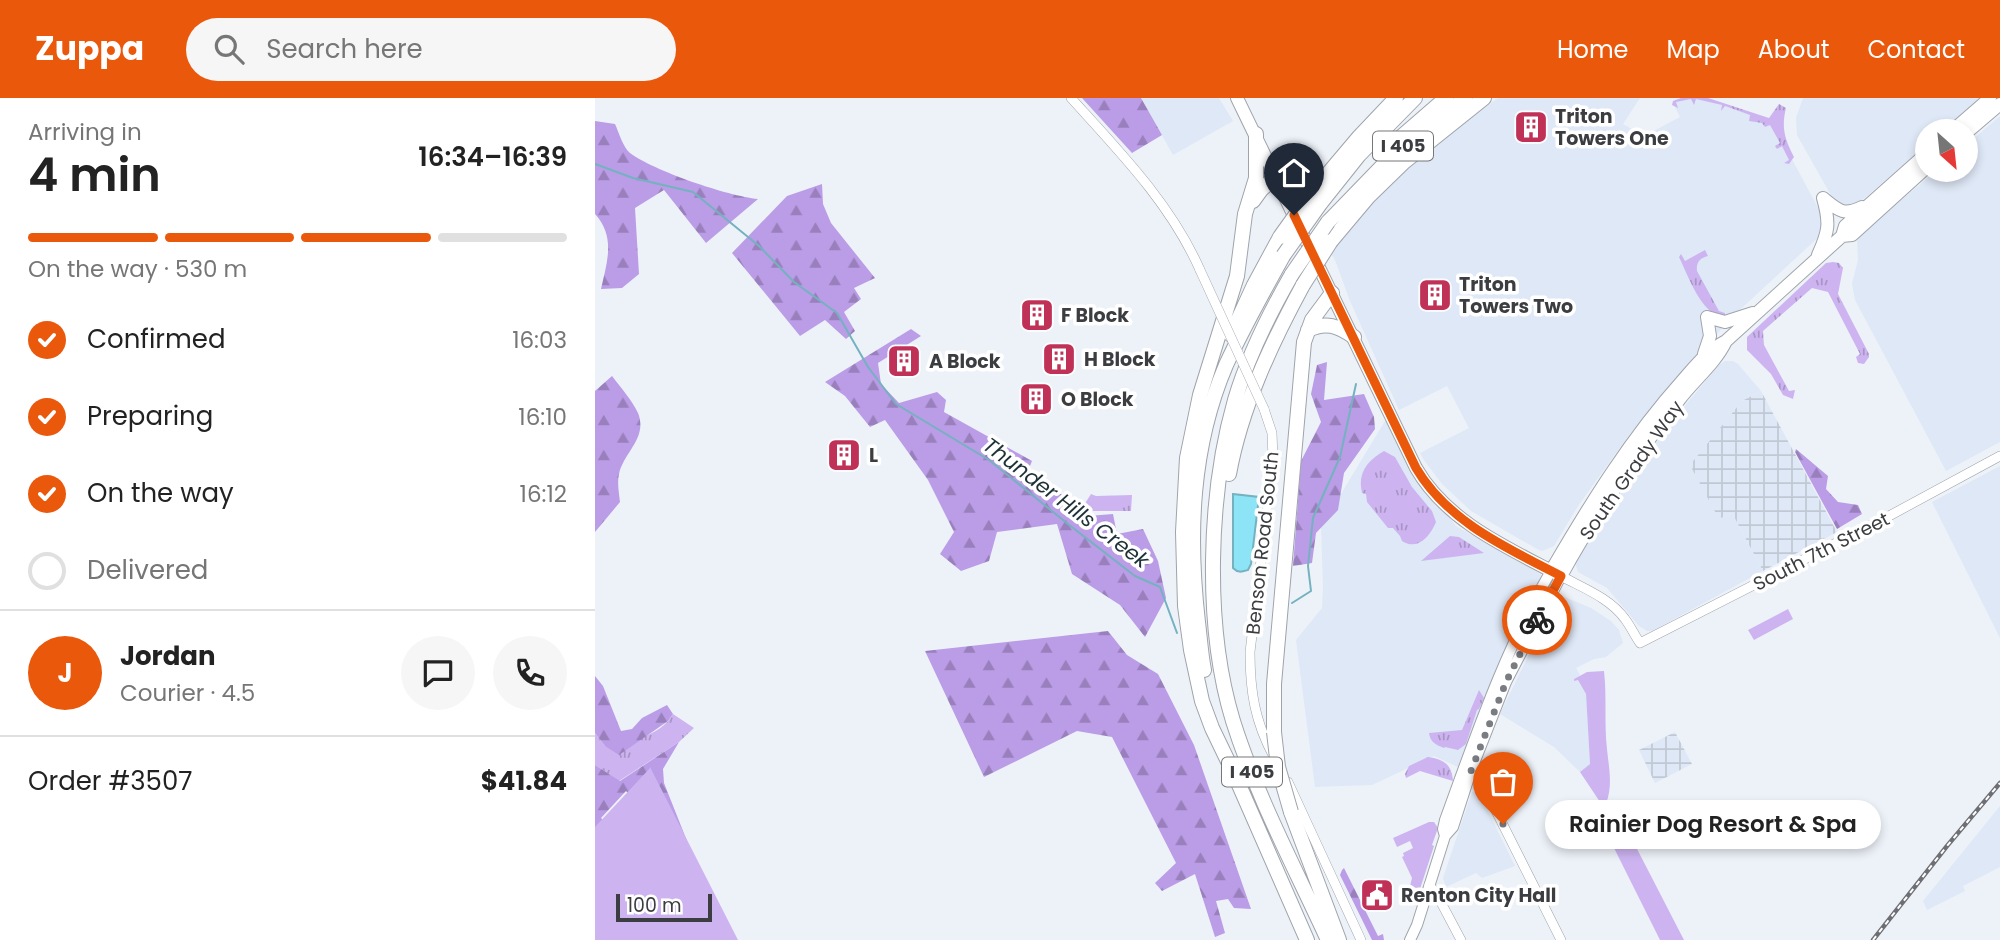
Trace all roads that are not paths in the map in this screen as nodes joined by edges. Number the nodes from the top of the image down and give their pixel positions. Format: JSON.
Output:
{"nodes":[{"id":1,"x":1071,"y":98,"type":"edge"},
{"id":2,"x":1237,"y":98,"type":"edge"},
{"id":3,"x":1396,"y":98,"type":"edge"},
{"id":4,"x":1415,"y":98,"type":"edge"},
{"id":5,"x":1433,"y":98,"type":"edge"},
{"id":6,"x":1446,"y":98,"type":"edge"},
{"id":7,"x":1465,"y":98,"type":"edge"},
{"id":8,"x":1484,"y":98,"type":"edge"},
{"id":9,"x":1990,"y":98,"type":"edge"},
{"id":10,"x":2000,"y":104,"type":"edge"},
{"id":11,"x":1966,"y":119,"type":"edge"},
{"id":12,"x":1978,"y":123,"type":"edge"},
{"id":13,"x":1256,"y":134,"type":"junction"},
{"id":14,"x":1915,"y":164,"type":"edge"},
{"id":15,"x":1276,"y":176,"type":"junction"},
{"id":16,"x":1915,"y":178,"type":"edge"},
{"id":17,"x":1319,"y":198,"type":"junction"},
{"id":18,"x":1872,"y":202,"type":"junction"},
{"id":19,"x":1328,"y":222,"type":"junction"},
{"id":20,"x":1244,"y":225,"type":"junction"},
{"id":21,"x":1842,"y":236,"type":"junction"},
{"id":22,"x":1817,"y":258,"type":"junction"},
{"id":23,"x":1297,"y":280,"type":"junction"},
{"id":24,"x":1332,"y":293,"type":"junction"},
{"id":25,"x":1760,"y":310,"type":"junction"},
{"id":26,"x":1308,"y":330,"type":"junction"},
{"id":27,"x":1353,"y":337,"type":"junction"},
{"id":28,"x":1726,"y":341,"type":"junction"},
{"id":29,"x":1702,"y":359,"type":"junction"},
{"id":30,"x":1216,"y":393,"type":"junction"},
{"id":31,"x":1642,"y":439,"type":"junction"},
{"id":32,"x":2000,"y":456,"type":"edge"},
{"id":33,"x":1596,"y":504,"type":"junction"},
{"id":34,"x":1566,"y":545,"type":"junction"},
{"id":35,"x":1530,"y":559,"type":"junction"},
{"id":36,"x":1556,"y":574,"type":"junction"},
{"id":37,"x":1631,"y":629,"type":"junction"},
{"id":38,"x":1659,"y":634,"type":"junction"},
{"id":39,"x":1468,"y":768,"type":"junction"},
{"id":40,"x":1236,"y":778,"type":"junction"},
{"id":41,"x":1429,"y":885,"type":"junction"},
{"id":42,"x":1417,"y":925,"type":"junction"},
{"id":43,"x":1307,"y":940,"type":"edge"},
{"id":44,"x":1328,"y":940,"type":"edge"},
{"id":45,"x":1339,"y":940,"type":"edge"},
{"id":46,"x":1361,"y":940,"type":"edge"},
{"id":47,"x":1410,"y":940,"type":"edge"},
{"id":48,"x":1416,"y":940,"type":"edge"},
{"id":49,"x":1461,"y":940,"type":"edge"},
{"id":50,"x":1561,"y":940,"type":"edge"}],
"edges":[{"from":1,"to":46,"type":"street","name":"Benson Road South","bridge":true},
{"from":2,"to":13,"type":"main road"},
{"from":3,"to":17,"type":"highway"},
{"from":4,"to":17,"type":"highway","number":"I 405"},
{"from":5,"to":17,"type":"highway"},
{"from":6,"to":19,"type":"highway"},
{"from":7,"to":19,"type":"highway","number":"I 405"},
{"from":8,"to":23,"type":"highway","bridge":true},
{"from":9,"to":11,"type":"main road"},
{"from":10,"to":12,"type":"main road"},
{"from":13,"to":15,"type":"main road"},
{"from":13,"to":20,"type":"highway"},
{"from":14,"to":18,"type":"main road","name":"South Grady Way"},
{"from":15,"to":20,"type":"highway"},
{"from":15,"to":24,"type":"main road"},
{"from":16,"to":21,"type":"main road","name":"South Grady Way"},
{"from":17,"to":30,"type":"highway","number":"I 405","bridge":true},
{"from":17,"to":30,"type":"highway","bridge":true},
{"from":18,"to":21,"type":"main road","name":"South Grady Way"},
{"from":18,"to":22,"type":"main road"},
{"from":19,"to":23,"type":"highway","bridge":true},
{"from":20,"to":40,"type":"highway"},
{"from":21,"to":22,"type":"main road","name":"South Grady Way"},
{"from":22,"to":25,"type":"main road","name":"South Grady Way"},
{"from":23,"to":44,"type":"highway","number":"I 405"},
{"from":24,"to":26,"type":"highway"},
{"from":24,"to":27,"type":"main road"},
{"from":25,"to":28,"type":"main road","name":"South Grady Way"},
{"from":25,"to":29,"type":"main road"},
{"from":26,"to":27,"type":"highway"},
{"from":26,"to":45,"type":"highway","bridge":true},
{"from":27,"to":35,"type":"main road"},
{"from":28,"to":29,"type":"main road","name":"South Grady Way"},
{"from":28,"to":31,"type":"main road","name":"South Grady Way"},
{"from":29,"to":31,"type":"main road","name":"South Grady Way"},
{"from":30,"to":40,"type":"highway","number":"I 405"},
{"from":31,"to":33,"type":"main road","name":"South Grady Way"},
{"from":31,"to":33,"type":"main road","name":"South Grady Way"},
{"from":32,"to":38,"type":"street","name":"South 7th Street"},
{"from":33,"to":34,"type":"main road","name":"South Grady Way"},
{"from":33,"to":36,"type":"main road","name":"South Grady Way"},
{"from":34,"to":35,"type":"main road"},
{"from":34,"to":36,"type":"main road","name":"South Grady Way"},
{"from":35,"to":36,"type":"main road"},
{"from":36,"to":37,"type":"street"},
{"from":36,"to":39,"type":"main road","name":"South Grady Way"},
{"from":37,"to":38,"type":"street"},
{"from":37,"to":38,"type":"street","name":"South 7th Street"},
{"from":39,"to":41,"type":"main road","name":"South Grady Way"},
{"from":39,"to":50,"type":"street"},
{"from":40,"to":43,"type":"highway","number":"I 405"},
{"from":41,"to":42,"type":"main road","name":"South Grady Way"},
{"from":41,"to":49,"type":"street"},
{"from":42,"to":47,"type":"main road","name":"South Grady Way"},
{"from":42,"to":48,"type":"main road","name":"South Grady Way"}]}
